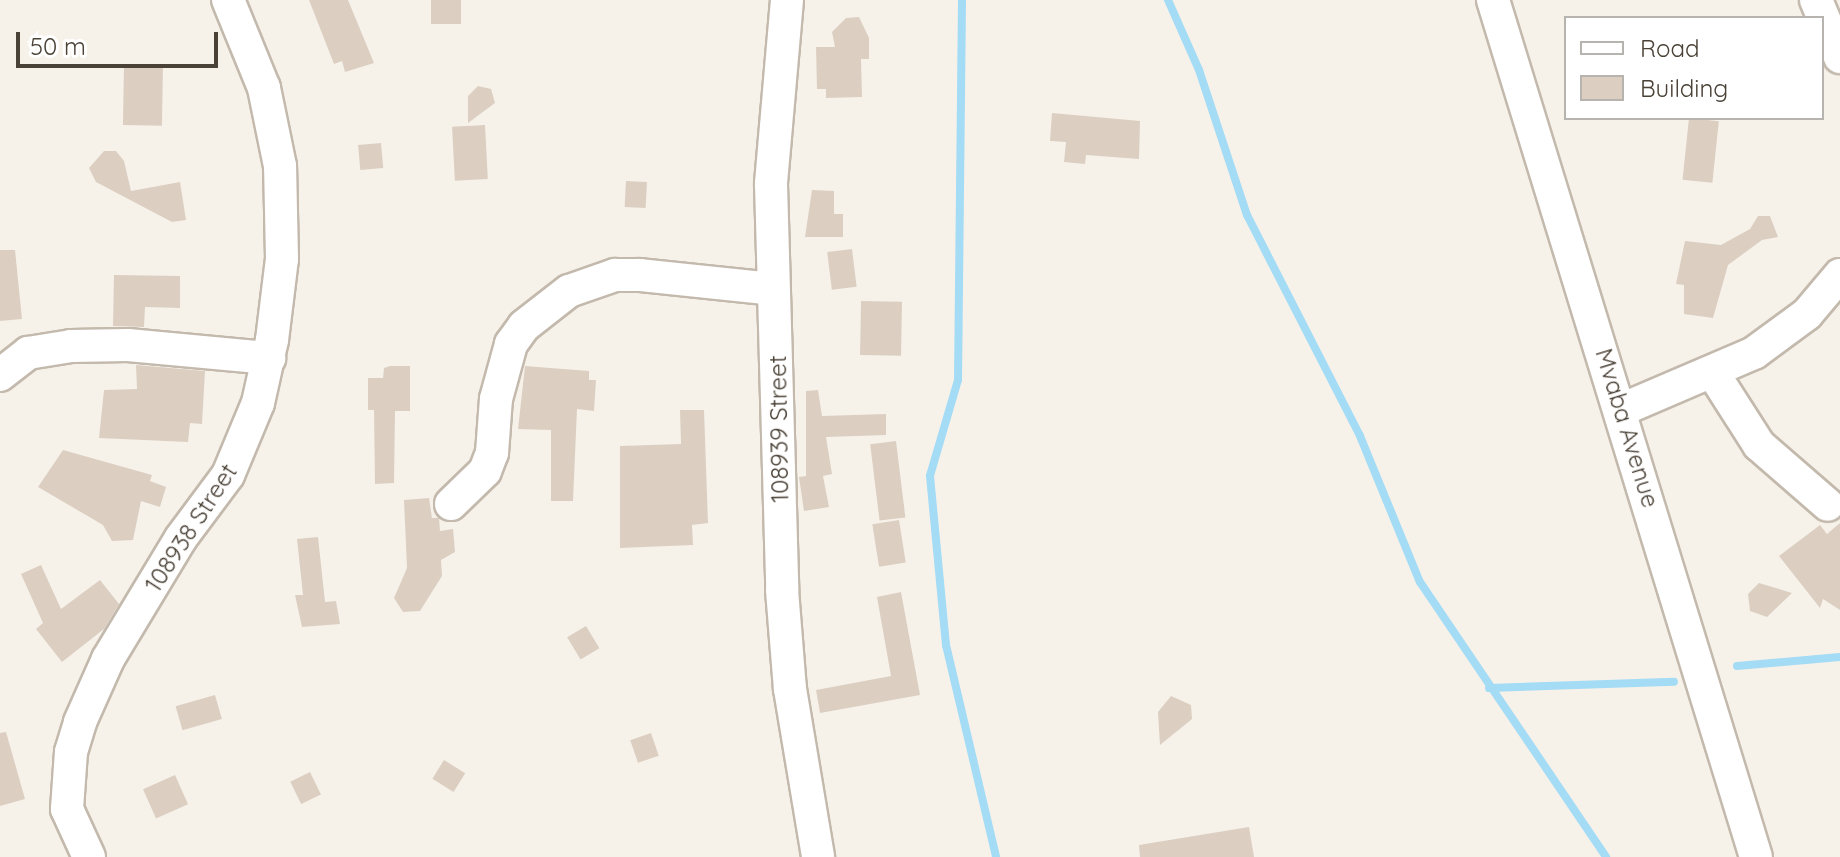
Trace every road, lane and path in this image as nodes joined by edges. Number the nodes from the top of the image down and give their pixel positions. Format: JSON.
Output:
{"nodes":[{"id":1,"x":228,"y":0,"type":"edge"},
{"id":2,"x":787,"y":0,"type":"edge"},
{"id":3,"x":1493,"y":0,"type":"edge"},
{"id":4,"x":1824,"y":19,"type":"edge"},
{"id":5,"x":1840,"y":57,"type":"edge"},
{"id":6,"x":1840,"y":275,"type":"edge"},
{"id":7,"x":773,"y":289,"type":"junction"},
{"id":8,"x":1840,"y":313,"type":"edge"},
{"id":9,"x":1807,"y":314,"type":"junction"},
{"id":10,"x":269,"y":358,"type":"junction"},
{"id":11,"x":1713,"y":373,"type":"junction"},
{"id":12,"x":0,"y":375,"type":"edge"},
{"id":13,"x":1621,"y":410,"type":"junction"},
{"id":14,"x":451,"y":504,"type":"dead end"},
{"id":15,"x":1828,"y":505,"type":"dead end"},
{"id":16,"x":89,"y":857,"type":"edge"},
{"id":17,"x":818,"y":857,"type":"edge"},
{"id":18,"x":1756,"y":857,"type":"edge"}],
"edges":[{"from":1,"to":10,"type":"street","name":"108938 Street"},
{"from":2,"to":7,"type":"street","name":"108939 Street"},
{"from":3,"to":13,"type":"street","name":"Mvaba Avenue"},
{"from":4,"to":5,"type":"street"},
{"from":6,"to":9,"type":"street"},
{"from":7,"to":14,"type":"street"},
{"from":7,"to":17,"type":"street","name":"108939 Street"},
{"from":8,"to":9,"type":"street"},
{"from":9,"to":11,"type":"street"},
{"from":10,"to":12,"type":"street"},
{"from":10,"to":16,"type":"street","name":"108938 Street"},
{"from":11,"to":13,"type":"street"},
{"from":11,"to":15,"type":"street"},
{"from":13,"to":18,"type":"street","name":"Mvaba Avenue"}]}
